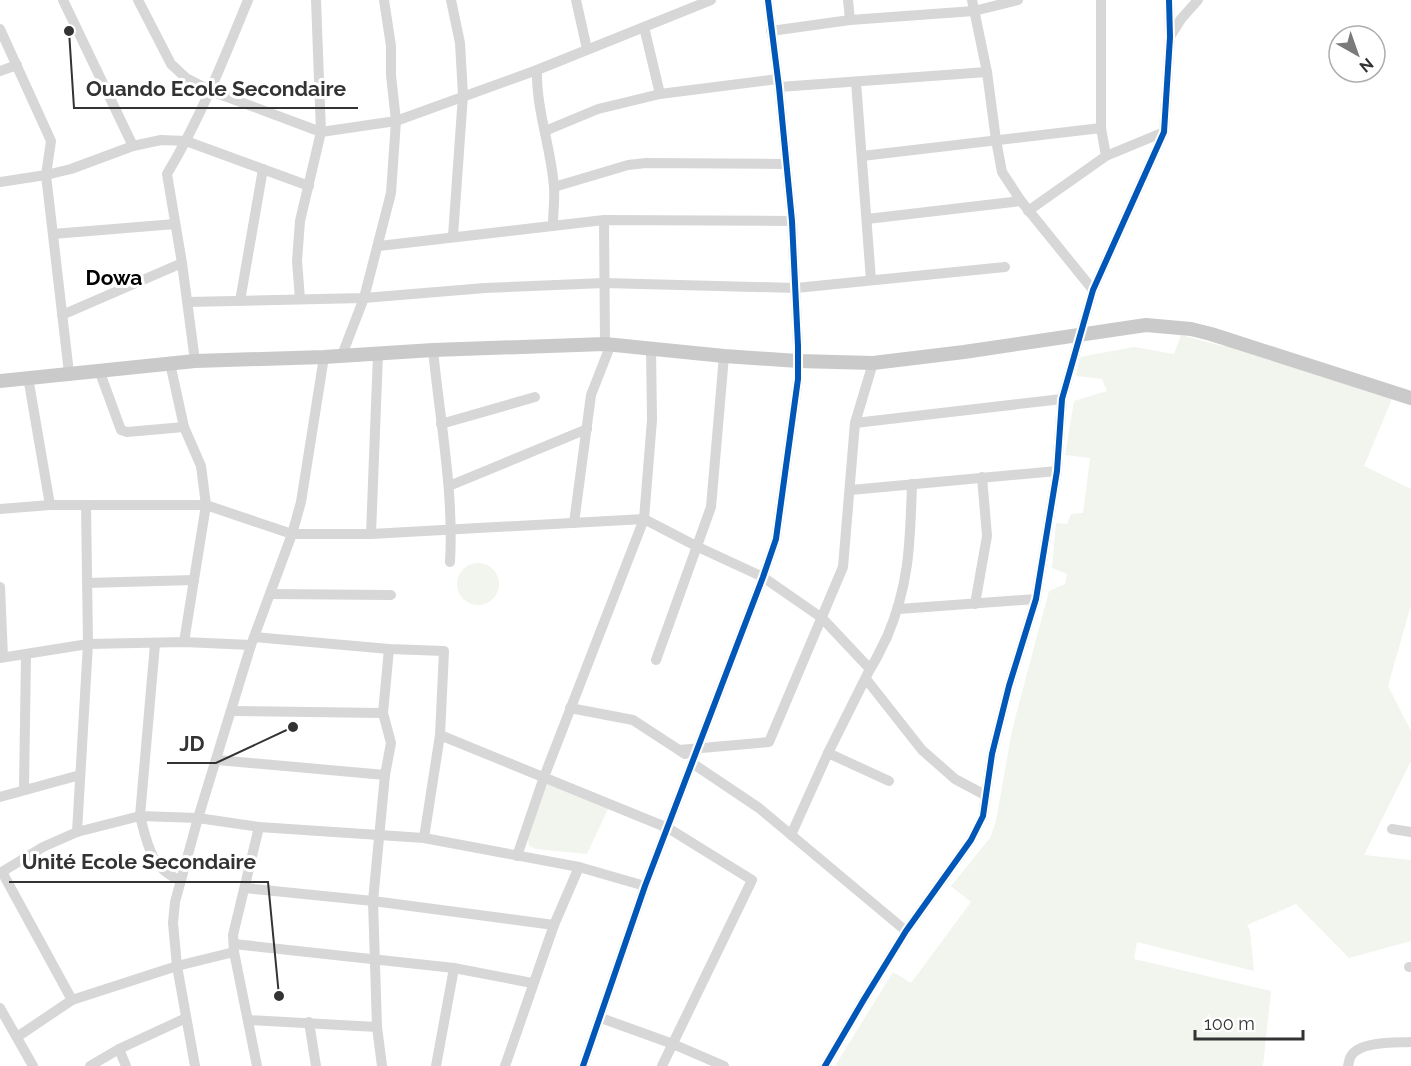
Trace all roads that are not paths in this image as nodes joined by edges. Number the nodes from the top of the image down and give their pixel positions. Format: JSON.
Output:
{"nodes":[{"id":1,"x":63,"y":0,"type":"edge"},
{"id":2,"x":138,"y":0,"type":"edge"},
{"id":3,"x":248,"y":0,"type":"edge"},
{"id":4,"x":316,"y":0,"type":"edge"},
{"id":5,"x":384,"y":0,"type":"edge"},
{"id":6,"x":451,"y":0,"type":"edge"},
{"id":7,"x":576,"y":0,"type":"edge"},
{"id":8,"x":711,"y":0,"type":"edge"},
{"id":9,"x":768,"y":0,"type":"edge"},
{"id":10,"x":848,"y":0,"type":"edge"},
{"id":11,"x":1018,"y":0,"type":"edge"},
{"id":12,"x":1101,"y":0,"type":"edge"},
{"id":13,"x":1169,"y":0,"type":"edge"},
{"id":14,"x":1198,"y":0,"type":"edge"},
{"id":15,"x":973,"y":6,"type":"edge"},
{"id":16,"x":850,"y":20,"type":"junction"},
{"id":17,"x":644,"y":27,"type":"junction"},
{"id":18,"x":0,"y":29,"type":"edge"},
{"id":19,"x":771,"y":30,"type":"junction"},
{"id":20,"x":1170,"y":37,"type":"junction"},
{"id":21,"x":587,"y":49,"type":"junction"},
{"id":22,"x":16,"y":65,"type":"junction"},
{"id":23,"x":537,"y":70,"type":"junction"},
{"id":24,"x":0,"y":71,"type":"edge"},
{"id":25,"x":987,"y":72,"type":"junction"},
{"id":26,"x":856,"y":82,"type":"junction"},
{"id":27,"x":779,"y":83,"type":"junction"},
{"id":28,"x":211,"y":91,"type":"junction"},
{"id":29,"x":660,"y":94,"type":"junction"},
{"id":30,"x":463,"y":95,"type":"junction"},
{"id":31,"x":396,"y":121,"type":"junction"},
{"id":32,"x":1101,"y":128,"type":"junction"},
{"id":33,"x":545,"y":131,"type":"junction"},
{"id":34,"x":321,"y":132,"type":"junction"},
{"id":35,"x":1164,"y":132,"type":"junction"},
{"id":36,"x":996,"y":140,"type":"junction"},
{"id":37,"x":186,"y":141,"type":"junction"},
{"id":38,"x":133,"y":146,"type":"junction"},
{"id":39,"x":862,"y":156,"type":"junction"},
{"id":40,"x":1106,"y":156,"type":"junction"},
{"id":41,"x":785,"y":164,"type":"junction"},
{"id":42,"x":262,"y":169,"type":"junction"},
{"id":43,"x":46,"y":175,"type":"junction"},
{"id":44,"x":0,"y":182,"type":"edge"},
{"id":45,"x":309,"y":186,"type":"junction"},
{"id":46,"x":554,"y":187,"type":"junction"},
{"id":47,"x":1021,"y":201,"type":"junction"},
{"id":48,"x":1028,"y":211,"type":"junction"},
{"id":49,"x":867,"y":219,"type":"junction"},
{"id":50,"x":604,"y":220,"type":"junction"},
{"id":51,"x":792,"y":221,"type":"junction"},
{"id":52,"x":175,"y":224,"type":"junction"},
{"id":53,"x":553,"y":225,"type":"junction"},
{"id":54,"x":53,"y":234,"type":"junction"},
{"id":55,"x":453,"y":236,"type":"junction"},
{"id":56,"x":379,"y":246,"type":"junction"},
{"id":57,"x":182,"y":263,"type":"junction"},
{"id":58,"x":1005,"y":267,"type":"dead end"},
{"id":59,"x":871,"y":280,"type":"junction"},
{"id":60,"x":604,"y":283,"type":"junction"},
{"id":61,"x":796,"y":288,"type":"junction"},
{"id":62,"x":1093,"y":290,"type":"junction"},
{"id":63,"x":364,"y":298,"type":"junction"},
{"id":64,"x":300,"y":299,"type":"junction"},
{"id":65,"x":240,"y":301,"type":"junction"},
{"id":66,"x":187,"y":302,"type":"junction"},
{"id":67,"x":62,"y":315,"type":"junction"},
{"id":68,"x":1080,"y":334,"type":"junction"},
{"id":69,"x":608,"y":344,"type":"junction"},
{"id":70,"x":651,"y":348,"type":"junction"},
{"id":71,"x":434,"y":350,"type":"junction"},
{"id":72,"x":378,"y":354,"type":"junction"},
{"id":73,"x":342,"y":355,"type":"junction"},
{"id":74,"x":724,"y":356,"type":"junction"},
{"id":75,"x":324,"y":357,"type":"junction"},
{"id":76,"x":195,"y":361,"type":"junction"},
{"id":77,"x":798,"y":361,"type":"junction"},
{"id":78,"x":170,"y":363,"type":"junction"},
{"id":79,"x":873,"y":363,"type":"junction"},
{"id":80,"x":99,"y":370,"type":"junction"},
{"id":81,"x":69,"y":372,"type":"junction"},
{"id":82,"x":28,"y":377,"type":"junction"},
{"id":83,"x":0,"y":381,"type":"edge"},
{"id":84,"x":535,"y":397,"type":"dead end"},
{"id":85,"x":1411,"y":398,"type":"edge"},
{"id":86,"x":1062,"y":399,"type":"junction"},
{"id":87,"x":441,"y":423,"type":"junction"},
{"id":88,"x":855,"y":423,"type":"junction"},
{"id":89,"x":184,"y":427,"type":"junction"},
{"id":90,"x":587,"y":429,"type":"junction"},
{"id":91,"x":1057,"y":471,"type":"junction"},
{"id":92,"x":982,"y":477,"type":"junction"},
{"id":93,"x":912,"y":484,"type":"junction"},
{"id":94,"x":449,"y":486,"type":"junction"},
{"id":95,"x":851,"y":490,"type":"junction"},
{"id":96,"x":50,"y":505,"type":"junction"},
{"id":97,"x":206,"y":505,"type":"junction"},
{"id":98,"x":86,"y":506,"type":"junction"},
{"id":99,"x":0,"y":509,"type":"edge"},
{"id":100,"x":644,"y":519,"type":"junction"},
{"id":101,"x":574,"y":523,"type":"junction"},
{"id":102,"x":452,"y":529,"type":"junction"},
{"id":103,"x":292,"y":534,"type":"junction"},
{"id":104,"x":371,"y":534,"type":"junction"},
{"id":105,"x":698,"y":547,"type":"junction"},
{"id":106,"x":450,"y":562,"type":"dead end"},
{"id":107,"x":764,"y":577,"type":"junction"},
{"id":108,"x":194,"y":580,"type":"junction"},
{"id":109,"x":87,"y":583,"type":"junction"},
{"id":110,"x":0,"y":587,"type":"edge"},
{"id":111,"x":270,"y":594,"type":"junction"},
{"id":112,"x":391,"y":595,"type":"dead end"},
{"id":113,"x":1035,"y":599,"type":"junction"},
{"id":114,"x":975,"y":604,"type":"junction"},
{"id":115,"x":899,"y":609,"type":"junction"},
{"id":116,"x":822,"y":618,"type":"junction"},
{"id":117,"x":252,"y":641,"type":"junction"},
{"id":118,"x":184,"y":642,"type":"junction"},
{"id":119,"x":88,"y":644,"type":"junction"},
{"id":120,"x":155,"y":644,"type":"junction"},
{"id":121,"x":390,"y":649,"type":"junction"},
{"id":122,"x":26,"y":655,"type":"junction"},
{"id":123,"x":2,"y":657,"type":"edge"},
{"id":124,"x":656,"y":660,"type":"dead end"},
{"id":125,"x":868,"y":674,"type":"junction"},
{"id":126,"x":570,"y":708,"type":"junction"},
{"id":127,"x":232,"y":711,"type":"junction"},
{"id":128,"x":383,"y":713,"type":"junction"},
{"id":129,"x":440,"y":735,"type":"junction"},
{"id":130,"x":828,"y":753,"type":"junction"},
{"id":131,"x":694,"y":757,"type":"junction"},
{"id":132,"x":217,"y":760,"type":"junction"},
{"id":133,"x":80,"y":775,"type":"junction"},
{"id":134,"x":385,"y":775,"type":"junction"},
{"id":135,"x":544,"y":777,"type":"junction"},
{"id":136,"x":889,"y":781,"type":"dead end"},
{"id":137,"x":24,"y":789,"type":"junction"},
{"id":138,"x":986,"y":795,"type":"junction"},
{"id":139,"x":0,"y":797,"type":"edge"},
{"id":140,"x":140,"y":816,"type":"junction"},
{"id":141,"x":198,"y":818,"type":"junction"},
{"id":142,"x":259,"y":827,"type":"junction"},
{"id":143,"x":668,"y":828,"type":"junction"},
{"id":144,"x":1392,"y":829,"type":"dead end"},
{"id":145,"x":77,"y":832,"type":"junction"},
{"id":146,"x":1411,"y":832,"type":"edge"},
{"id":147,"x":791,"y":835,"type":"junction"},
{"id":148,"x":379,"y":836,"type":"junction"},
{"id":149,"x":424,"y":838,"type":"junction"},
{"id":150,"x":517,"y":856,"type":"junction"},
{"id":151,"x":579,"y":867,"type":"junction"},
{"id":152,"x":1,"y":872,"type":"edge"},
{"id":153,"x":180,"y":880,"type":"junction"},
{"id":154,"x":645,"y":886,"type":"junction"},
{"id":155,"x":244,"y":888,"type":"junction"},
{"id":156,"x":373,"y":901,"type":"junction"},
{"id":157,"x":554,"y":925,"type":"junction"},
{"id":158,"x":906,"y":931,"type":"junction"},
{"id":159,"x":234,"y":948,"type":"junction"},
{"id":160,"x":375,"y":960,"type":"junction"},
{"id":161,"x":177,"y":966,"type":"junction"},
{"id":162,"x":454,"y":968,"type":"junction"},
{"id":163,"x":532,"y":983,"type":"junction"},
{"id":164,"x":72,"y":1000,"type":"junction"},
{"id":165,"x":0,"y":1008,"type":"edge"},
{"id":166,"x":186,"y":1018,"type":"junction"},
{"id":167,"x":601,"y":1018,"type":"junction"},
{"id":168,"x":249,"y":1020,"type":"junction"},
{"id":169,"x":309,"y":1022,"type":"junction"},
{"id":170,"x":377,"y":1027,"type":"junction"},
{"id":171,"x":17,"y":1037,"type":"junction"},
{"id":172,"x":1411,"y":1042,"type":"edge"},
{"id":173,"x":673,"y":1044,"type":"junction"},
{"id":174,"x":119,"y":1049,"type":"junction"},
{"id":175,"x":720,"y":1065,"type":"edge"},
{"id":176,"x":33,"y":1066,"type":"edge"},
{"id":177,"x":90,"y":1066,"type":"edge"},
{"id":178,"x":126,"y":1066,"type":"edge"},
{"id":179,"x":195,"y":1066,"type":"edge"},
{"id":180,"x":257,"y":1066,"type":"edge"},
{"id":181,"x":316,"y":1066,"type":"edge"},
{"id":182,"x":382,"y":1066,"type":"edge"},
{"id":183,"x":436,"y":1066,"type":"edge"},
{"id":184,"x":505,"y":1066,"type":"edge"},
{"id":185,"x":583,"y":1066,"type":"edge"},
{"id":186,"x":662,"y":1066,"type":"edge"},
{"id":187,"x":825,"y":1066,"type":"edge"},
{"id":188,"x":1348,"y":1066,"type":"edge"}],
"edges":[{"from":1,"to":38,"type":"street"},
{"from":2,"to":28,"type":"street"},
{"from":3,"to":28,"type":"street"},
{"from":4,"to":34,"type":"street"},
{"from":5,"to":31,"type":"street"},
{"from":6,"to":30,"type":"street"},
{"from":7,"to":21,"type":"street"},
{"from":8,"to":17,"type":"street"},
{"from":9,"to":19,"type":"street"},
{"from":10,"to":16,"type":"street"},
{"from":11,"to":15,"type":"street"},
{"from":12,"to":32,"type":"street"},
{"from":13,"to":20,"type":"street"},
{"from":14,"to":20,"type":"street"},
{"from":15,"to":16,"type":"street"},
{"from":15,"to":25,"type":"street"},
{"from":16,"to":19,"type":"street"},
{"from":17,"to":21,"type":"street"},
{"from":17,"to":29,"type":"street"},
{"from":18,"to":22,"type":"street"},
{"from":19,"to":27,"type":"street"},
{"from":20,"to":35,"type":"street"},
{"from":21,"to":23,"type":"street"},
{"from":22,"to":24,"type":"street"},
{"from":22,"to":43,"type":"street"},
{"from":23,"to":30,"type":"street"},
{"from":23,"to":33,"type":"street"},
{"from":25,"to":26,"type":"street"},
{"from":25,"to":36,"type":"street"},
{"from":26,"to":27,"type":"street"},
{"from":26,"to":39,"type":"street"},
{"from":27,"to":29,"type":"street"},
{"from":27,"to":41,"type":"street"},
{"from":28,"to":34,"type":"street"},
{"from":28,"to":37,"type":"street"},
{"from":29,"to":33,"type":"street"},
{"from":30,"to":31,"type":"street"},
{"from":30,"to":55,"type":"street"},
{"from":31,"to":34,"type":"street"},
{"from":31,"to":56,"type":"street"},
{"from":32,"to":36,"type":"street"},
{"from":32,"to":40,"type":"street"},
{"from":33,"to":46,"type":"street"},
{"from":34,"to":45,"type":"street"},
{"from":35,"to":40,"type":"street"},
{"from":35,"to":62,"type":"street"},
{"from":36,"to":39,"type":"street"},
{"from":36,"to":47,"type":"street"},
{"from":37,"to":38,"type":"street"},
{"from":37,"to":42,"type":"street"},
{"from":37,"to":52,"type":"street"},
{"from":38,"to":43,"type":"street"},
{"from":39,"to":49,"type":"street"},
{"from":40,"to":48,"type":"street"},
{"from":41,"to":46,"type":"street"},
{"from":41,"to":51,"type":"street"},
{"from":42,"to":45,"type":"street"},
{"from":42,"to":65,"type":"street"},
{"from":43,"to":44,"type":"street"},
{"from":43,"to":54,"type":"street"},
{"from":45,"to":64,"type":"street"},
{"from":46,"to":53,"type":"street"},
{"from":47,"to":48,"type":"street"},
{"from":47,"to":49,"type":"street"},
{"from":48,"to":62,"type":"street"},
{"from":49,"to":59,"type":"street"},
{"from":50,"to":51,"type":"street"},
{"from":50,"to":53,"type":"street"},
{"from":50,"to":60,"type":"street"},
{"from":51,"to":61,"type":"street"},
{"from":52,"to":54,"type":"street"},
{"from":52,"to":57,"type":"street"},
{"from":53,"to":55,"type":"street"},
{"from":54,"to":67,"type":"street"},
{"from":55,"to":56,"type":"street"},
{"from":56,"to":63,"type":"street"},
{"from":57,"to":66,"type":"street"},
{"from":57,"to":67,"type":"street"},
{"from":58,"to":59,"type":"street"},
{"from":59,"to":61,"type":"street"},
{"from":60,"to":61,"type":"street"},
{"from":60,"to":63,"type":"street"},
{"from":60,"to":69,"type":"street"},
{"from":61,"to":77,"type":"street"},
{"from":62,"to":68,"type":"street"},
{"from":63,"to":64,"type":"street"},
{"from":63,"to":73,"type":"street"},
{"from":64,"to":65,"type":"street"},
{"from":65,"to":66,"type":"street"},
{"from":66,"to":76,"type":"street"},
{"from":67,"to":81,"type":"street"},
{"from":68,"to":79,"type":"main road"},
{"from":68,"to":85,"type":"main road"},
{"from":68,"to":86,"type":"street"},
{"from":69,"to":70,"type":"main road"},
{"from":69,"to":71,"type":"main road"},
{"from":69,"to":90,"type":"street"},
{"from":70,"to":74,"type":"main road"},
{"from":70,"to":100,"type":"street"},
{"from":71,"to":72,"type":"main road"},
{"from":71,"to":87,"type":"street"},
{"from":72,"to":73,"type":"main road"},
{"from":72,"to":104,"type":"street"},
{"from":73,"to":75,"type":"main road"},
{"from":74,"to":77,"type":"main road"},
{"from":74,"to":105,"type":"street"},
{"from":75,"to":76,"type":"main road"},
{"from":75,"to":103,"type":"street"},
{"from":76,"to":78,"type":"main road"},
{"from":77,"to":79,"type":"main road"},
{"from":77,"to":107,"type":"street"},
{"from":78,"to":80,"type":"main road"},
{"from":78,"to":89,"type":"street"},
{"from":79,"to":88,"type":"street"},
{"from":80,"to":81,"type":"main road"},
{"from":80,"to":89,"type":"street"},
{"from":81,"to":82,"type":"main road"},
{"from":82,"to":83,"type":"main road"},
{"from":82,"to":96,"type":"street"},
{"from":84,"to":87,"type":"street"},
{"from":86,"to":88,"type":"street"},
{"from":86,"to":91,"type":"street"},
{"from":87,"to":94,"type":"street"},
{"from":88,"to":95,"type":"street"},
{"from":89,"to":97,"type":"street"},
{"from":90,"to":94,"type":"street"},
{"from":90,"to":101,"type":"street"},
{"from":91,"to":92,"type":"street"},
{"from":91,"to":113,"type":"street"},
{"from":92,"to":93,"type":"street"},
{"from":92,"to":114,"type":"street"},
{"from":93,"to":95,"type":"street"},
{"from":93,"to":115,"type":"street"},
{"from":94,"to":102,"type":"street"},
{"from":95,"to":116,"type":"street"},
{"from":96,"to":98,"type":"street"},
{"from":96,"to":99,"type":"street"},
{"from":97,"to":98,"type":"street"},
{"from":97,"to":103,"type":"street"},
{"from":97,"to":108,"type":"street"},
{"from":98,"to":109,"type":"street"},
{"from":100,"to":101,"type":"street"},
{"from":100,"to":105,"type":"street"},
{"from":100,"to":126,"type":"street"},
{"from":101,"to":102,"type":"street"},
{"from":102,"to":104,"type":"street"},
{"from":102,"to":106,"type":"street"},
{"from":103,"to":104,"type":"street"},
{"from":103,"to":111,"type":"street"},
{"from":105,"to":107,"type":"street"},
{"from":105,"to":124,"type":"street"},
{"from":107,"to":116,"type":"street"},
{"from":107,"to":131,"type":"street"},
{"from":108,"to":109,"type":"street"},
{"from":108,"to":118,"type":"street"},
{"from":109,"to":119,"type":"street"},
{"from":110,"to":123,"type":"street"},
{"from":111,"to":112,"type":"street"},
{"from":111,"to":117,"type":"street"},
{"from":113,"to":114,"type":"street"},
{"from":113,"to":138,"type":"street"},
{"from":114,"to":115,"type":"street"},
{"from":115,"to":125,"type":"street"},
{"from":116,"to":125,"type":"street"},
{"from":116,"to":131,"type":"street"},
{"from":117,"to":118,"type":"street"},
{"from":117,"to":121,"type":"street"},
{"from":117,"to":127,"type":"street"},
{"from":118,"to":120,"type":"street"},
{"from":119,"to":120,"type":"street"},
{"from":119,"to":122,"type":"street"},
{"from":119,"to":133,"type":"street"},
{"from":120,"to":140,"type":"street"},
{"from":121,"to":128,"type":"street"},
{"from":121,"to":129,"type":"street"},
{"from":122,"to":123,"type":"street"},
{"from":122,"to":137,"type":"street"},
{"from":125,"to":130,"type":"street"},
{"from":125,"to":138,"type":"street"},
{"from":126,"to":131,"type":"street"},
{"from":126,"to":135,"type":"street"},
{"from":127,"to":128,"type":"street"},
{"from":127,"to":132,"type":"street"},
{"from":128,"to":134,"type":"street"},
{"from":129,"to":135,"type":"street"},
{"from":129,"to":149,"type":"street"},
{"from":130,"to":136,"type":"street"},
{"from":130,"to":147,"type":"street"},
{"from":131,"to":143,"type":"street"},
{"from":131,"to":147,"type":"street"},
{"from":132,"to":134,"type":"street"},
{"from":132,"to":141,"type":"street"},
{"from":133,"to":137,"type":"street"},
{"from":133,"to":145,"type":"street"},
{"from":134,"to":148,"type":"street"},
{"from":135,"to":143,"type":"street"},
{"from":135,"to":150,"type":"street"},
{"from":137,"to":139,"type":"street"},
{"from":138,"to":158,"type":"street"},
{"from":140,"to":141,"type":"street"},
{"from":140,"to":145,"type":"street"},
{"from":140,"to":153,"type":"street"},
{"from":141,"to":142,"type":"street"},
{"from":141,"to":153,"type":"street"},
{"from":142,"to":148,"type":"street"},
{"from":142,"to":155,"type":"street"},
{"from":143,"to":154,"type":"street"},
{"from":143,"to":173,"type":"street"},
{"from":144,"to":146,"type":"street"},
{"from":145,"to":152,"type":"street"},
{"from":147,"to":158,"type":"street"},
{"from":148,"to":149,"type":"street"},
{"from":148,"to":156,"type":"street"},
{"from":149,"to":150,"type":"street"},
{"from":150,"to":151,"type":"street"},
{"from":151,"to":154,"type":"street"},
{"from":151,"to":157,"type":"street"},
{"from":152,"to":164,"type":"street"},
{"from":153,"to":161,"type":"street"},
{"from":154,"to":167,"type":"street"},
{"from":155,"to":156,"type":"street"},
{"from":155,"to":159,"type":"street"},
{"from":156,"to":157,"type":"street"},
{"from":156,"to":160,"type":"street"},
{"from":157,"to":163,"type":"street"},
{"from":158,"to":187,"type":"street"},
{"from":159,"to":160,"type":"street"},
{"from":159,"to":161,"type":"street"},
{"from":159,"to":168,"type":"street"},
{"from":160,"to":162,"type":"street"},
{"from":160,"to":170,"type":"street"},
{"from":161,"to":164,"type":"street"},
{"from":161,"to":166,"type":"street"},
{"from":162,"to":163,"type":"street"},
{"from":162,"to":183,"type":"street"},
{"from":163,"to":184,"type":"street"},
{"from":164,"to":171,"type":"street"},
{"from":165,"to":171,"type":"street"},
{"from":166,"to":174,"type":"street"},
{"from":166,"to":179,"type":"street"},
{"from":167,"to":173,"type":"street"},
{"from":167,"to":185,"type":"street"},
{"from":168,"to":169,"type":"street"},
{"from":168,"to":180,"type":"street"},
{"from":169,"to":170,"type":"street"},
{"from":169,"to":181,"type":"street"},
{"from":170,"to":182,"type":"street"},
{"from":171,"to":176,"type":"street"},
{"from":172,"to":188,"type":"street"},
{"from":173,"to":175,"type":"street"},
{"from":173,"to":186,"type":"street"},
{"from":174,"to":177,"type":"street"},
{"from":174,"to":178,"type":"street"}]}
